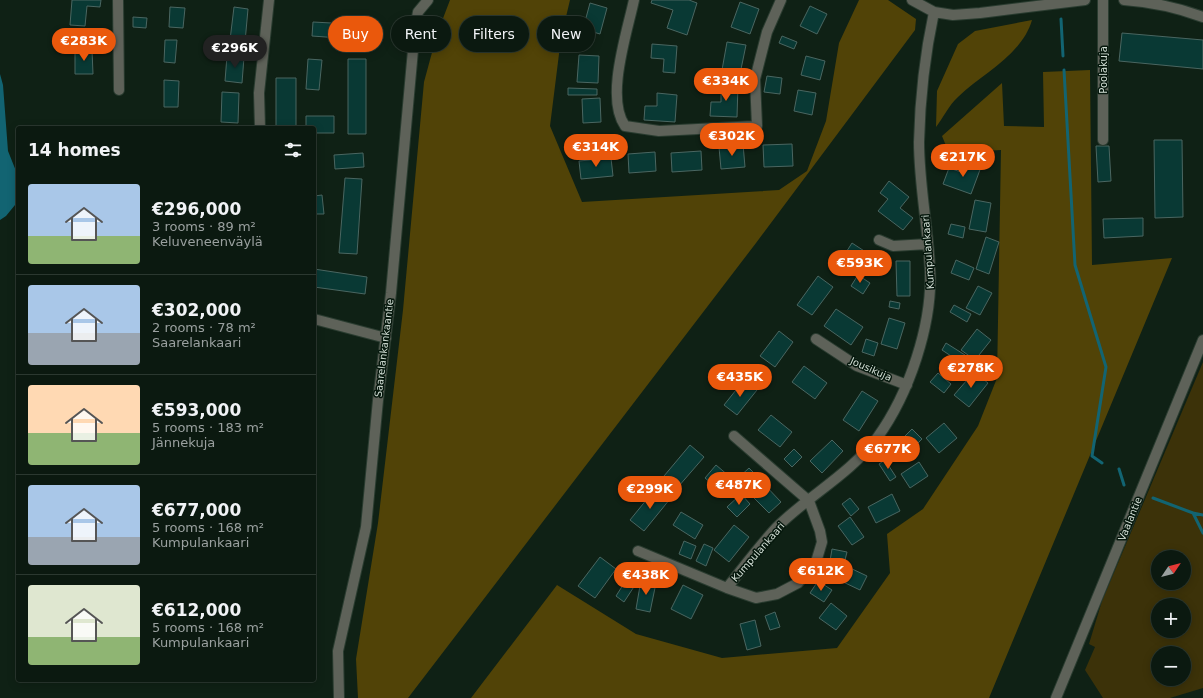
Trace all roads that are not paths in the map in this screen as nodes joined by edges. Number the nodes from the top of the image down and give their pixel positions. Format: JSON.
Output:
{"nodes":[{"id":1,"x":118,"y":0,"type":"edge"},
{"id":2,"x":269,"y":0,"type":"edge"},
{"id":3,"x":428,"y":0,"type":"edge"},
{"id":4,"x":634,"y":0,"type":"edge"},
{"id":5,"x":781,"y":0,"type":"edge"},
{"id":6,"x":912,"y":0,"type":"edge"},
{"id":7,"x":1085,"y":0,"type":"edge"},
{"id":8,"x":1103,"y":0,"type":"edge"},
{"id":9,"x":1124,"y":0,"type":"edge"},
{"id":10,"x":1023,"y":4,"type":"edge"},
{"id":11,"x":934,"y":12,"type":"junction"},
{"id":12,"x":1203,"y":17,"type":"edge"},
{"id":13,"x":119,"y":90,"type":"dead end"},
{"id":14,"x":260,"y":126,"type":"edge"},
{"id":15,"x":1103,"y":140,"type":"dead end"},
{"id":16,"x":879,"y":240,"type":"dead end"},
{"id":17,"x":928,"y":244,"type":"junction"},
{"id":18,"x":316,"y":320,"type":"edge"},
{"id":19,"x":386,"y":338,"type":"junction"},
{"id":20,"x":816,"y":339,"type":"dead end"},
{"id":21,"x":1203,"y":340,"type":"edge"},
{"id":22,"x":907,"y":385,"type":"junction"},
{"id":23,"x":734,"y":436,"type":"dead end"},
{"id":24,"x":809,"y":501,"type":"junction"},
{"id":25,"x":638,"y":551,"type":"dead end"},
{"id":26,"x":727,"y":588,"type":"junction"},
{"id":27,"x":339,"y":698,"type":"edge"},
{"id":28,"x":1056,"y":698,"type":"edge"}],
"edges":[{"from":1,"to":13,"type":"street"},
{"from":2,"to":14,"type":"street"},
{"from":3,"to":19,"type":"street","name":"Saarelankankaantie"},
{"from":4,"to":5,"type":"street"},
{"from":6,"to":11,"type":"street"},
{"from":7,"to":10,"type":"street"},
{"from":8,"to":15,"type":"street","name":"Poolakuja"},
{"from":9,"to":12,"type":"street"},
{"from":10,"to":11,"type":"street"},
{"from":11,"to":17,"type":"street","name":"Kumpulankaari"},
{"from":16,"to":17,"type":"street"},
{"from":17,"to":22,"type":"street","name":"Kumpulankaari"},
{"from":18,"to":19,"type":"street"},
{"from":19,"to":27,"type":"street","name":"Saarelankankaantie"},
{"from":20,"to":22,"type":"street","name":"Jousikuja"},
{"from":21,"to":28,"type":"street","name":"Vaalantie"},
{"from":22,"to":24,"type":"street","name":"Kumpulankaari"},
{"from":23,"to":24,"type":"street"},
{"from":24,"to":26,"type":"street","name":"Kumpulankaari"},
{"from":24,"to":26,"type":"street","name":"Kumpulankaari"},
{"from":25,"to":26,"type":"street","name":"Kumpulankaari"}]}
